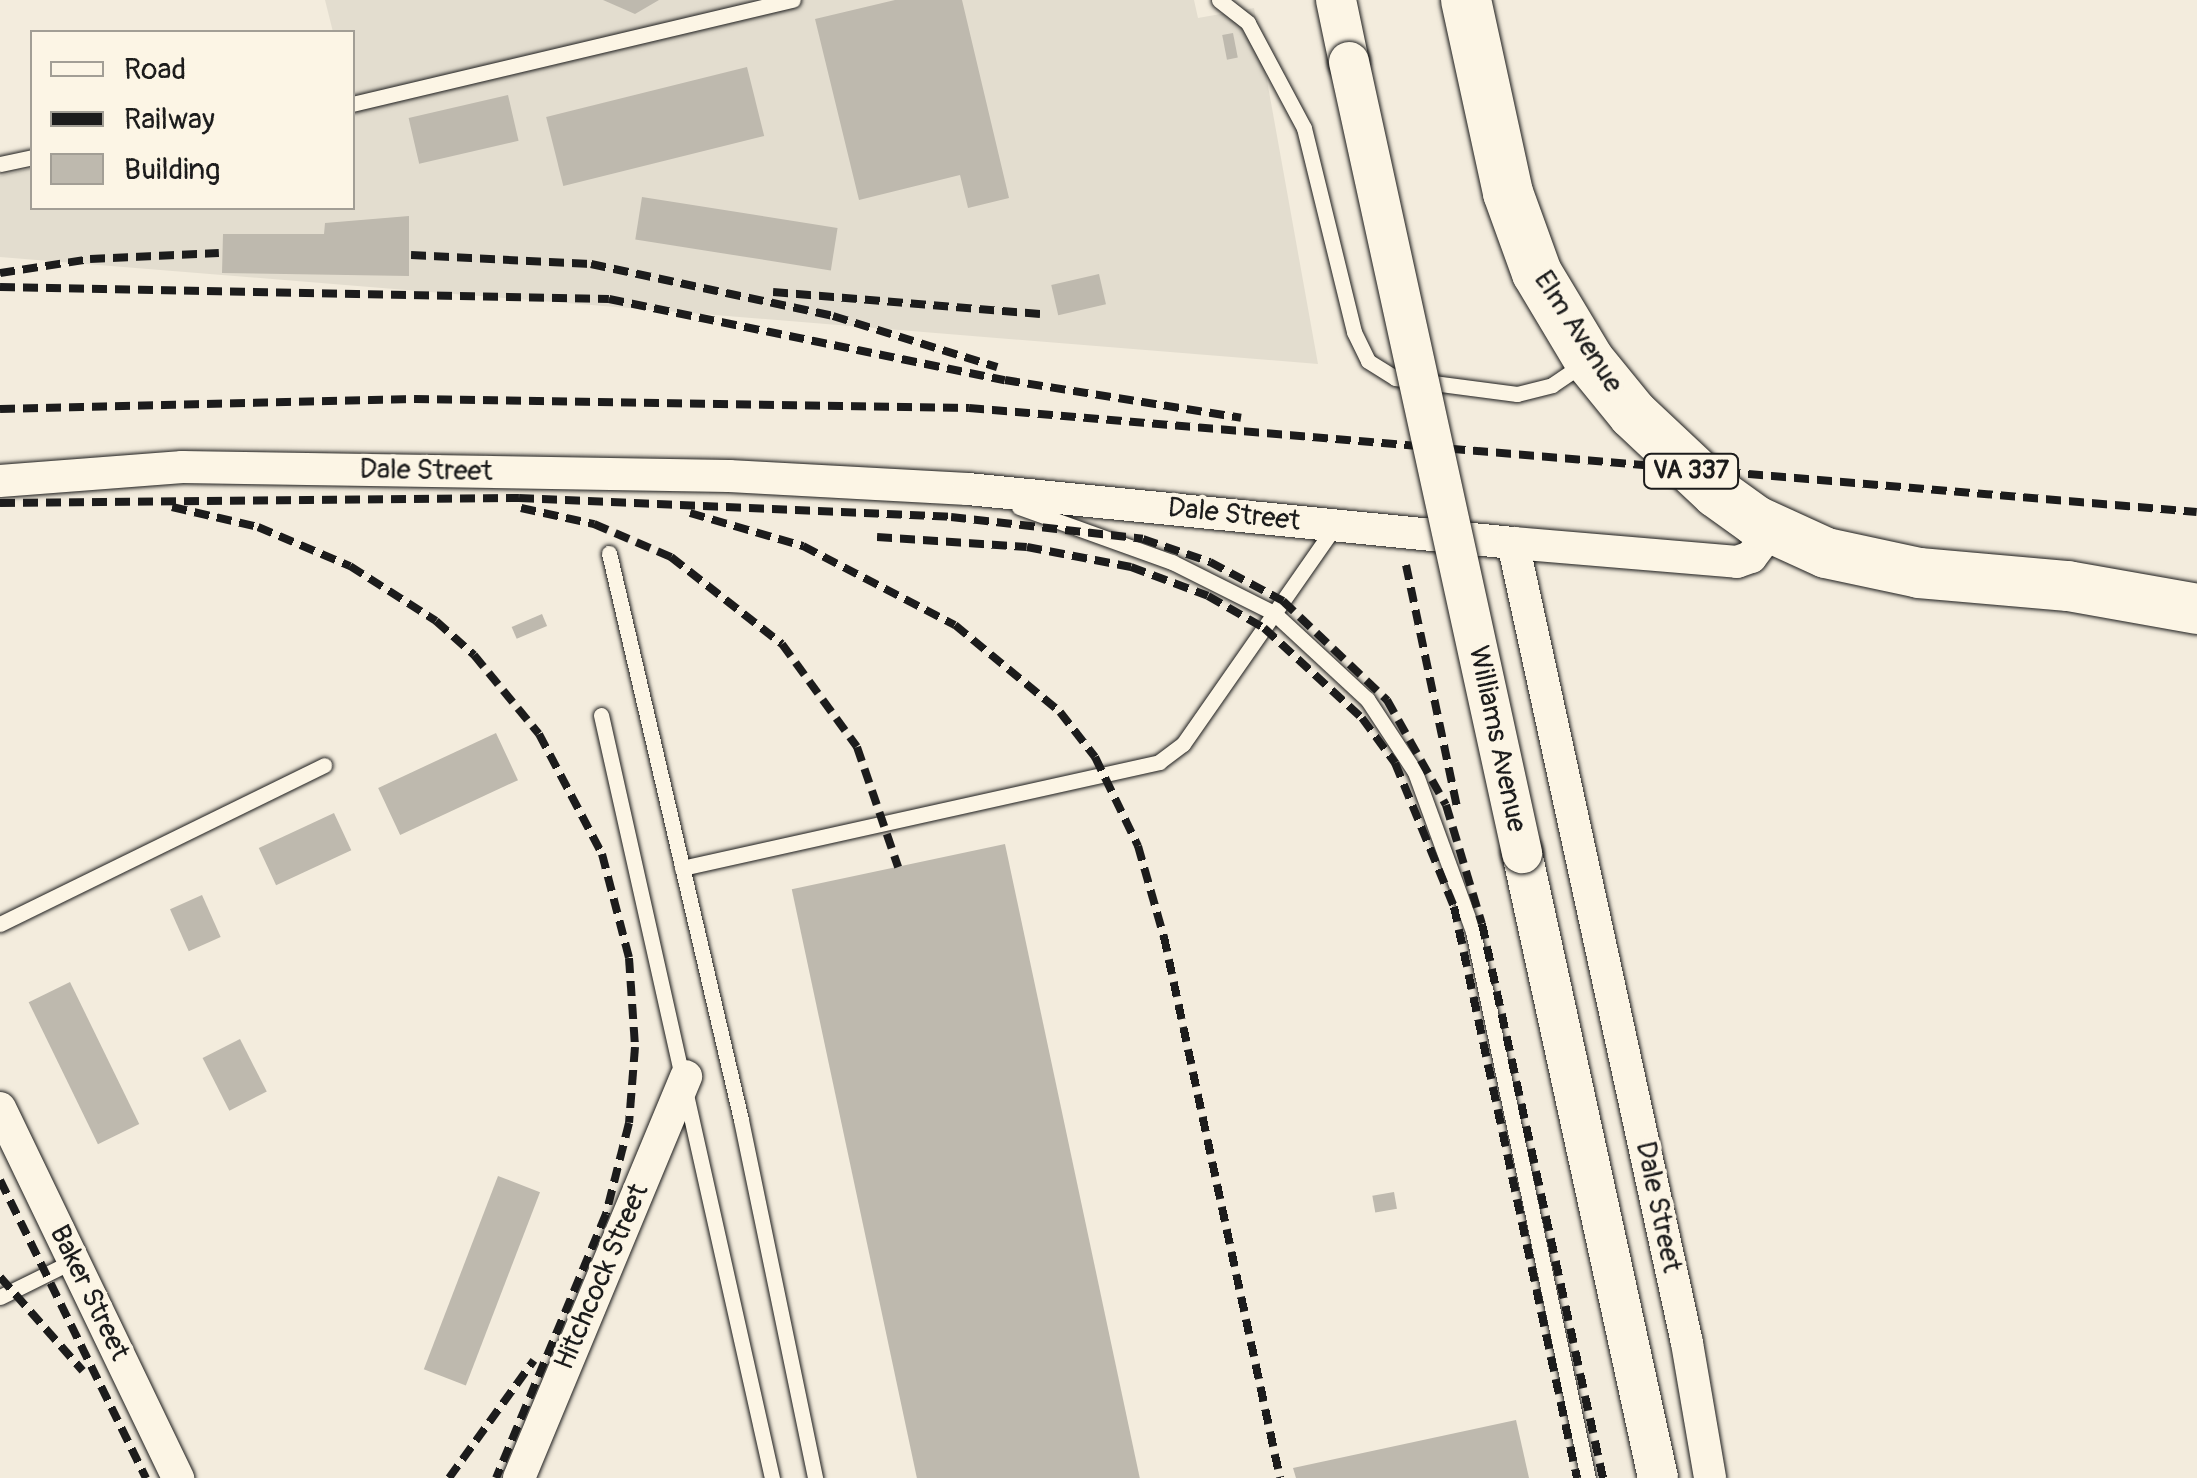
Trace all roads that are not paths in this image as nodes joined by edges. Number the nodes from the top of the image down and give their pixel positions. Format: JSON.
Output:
{"nodes":[{"id":1,"x":793,"y":0,"type":"edge"},
{"id":2,"x":1219,"y":0,"type":"edge"},
{"id":3,"x":1336,"y":0,"type":"edge"},
{"id":4,"x":1466,"y":0,"type":"edge"},
{"id":5,"x":355,"y":103,"type":"edge"},
{"id":6,"x":30,"y":157,"type":"edge"},
{"id":7,"x":0,"y":164,"type":"edge"},
{"id":8,"x":1590,"y":360,"type":"junction"},
{"id":9,"x":0,"y":481,"type":"edge"},
{"id":10,"x":968,"y":488,"type":"junction"},
{"id":11,"x":1336,"y":525,"type":"junction"},
{"id":12,"x":1772,"y":530,"type":"junction"},
{"id":13,"x":1513,"y":542,"type":"junction"},
{"id":14,"x":610,"y":553,"type":"dead end"},
{"id":15,"x":2197,"y":610,"type":"edge"},
{"id":16,"x":1274,"y":613,"type":"junction"},
{"id":17,"x":600,"y":715,"type":"dead end"},
{"id":18,"x":324,"y":765,"type":"dead end"},
{"id":19,"x":682,"y":868,"type":"junction"},
{"id":20,"x":0,"y":924,"type":"edge"},
{"id":21,"x":686,"y":1076,"type":"junction"},
{"id":22,"x":0,"y":1108,"type":"edge"},
{"id":23,"x":74,"y":1261,"type":"junction"},
{"id":24,"x":0,"y":1297,"type":"edge"},
{"id":25,"x":178,"y":1478,"type":"edge"},
{"id":26,"x":519,"y":1478,"type":"edge"},
{"id":27,"x":772,"y":1478,"type":"edge"},
{"id":28,"x":814,"y":1478,"type":"edge"},
{"id":29,"x":1588,"y":1478,"type":"edge"},
{"id":30,"x":1658,"y":1478,"type":"edge"},
{"id":31,"x":1710,"y":1478,"type":"edge"}],
"edges":[{"from":1,"to":5,"type":"lane"},
{"from":2,"to":8,"type":"lane"},
{"from":3,"to":30,"type":"street","name":"Williams Avenue","bridge":true},
{"from":4,"to":8,"type":"main road","name":"Elm Avenue","number":"VA 337"},
{"from":6,"to":7,"type":"lane"},
{"from":8,"to":12,"type":"main road","name":"Elm Avenue","number":"VA 337"},
{"from":9,"to":10,"type":"street","name":"Dale Street"},
{"from":10,"to":11,"type":"street","name":"Dale Street"},
{"from":10,"to":16,"type":"lane"},
{"from":11,"to":13,"type":"street","name":"Dale Street"},
{"from":11,"to":16,"type":"lane"},
{"from":12,"to":13,"type":"street"},
{"from":12,"to":15,"type":"main road","name":"Elm Avenue","number":"VA 337"},
{"from":13,"to":31,"type":"street","name":"Dale Street"},
{"from":14,"to":19,"type":"lane"},
{"from":16,"to":19,"type":"lane"},
{"from":16,"to":29,"type":"lane"},
{"from":17,"to":21,"type":"lane"},
{"from":18,"to":20,"type":"lane"},
{"from":19,"to":28,"type":"lane"},
{"from":21,"to":26,"type":"street","name":"Hitchcock Street"},
{"from":21,"to":27,"type":"lane"},
{"from":22,"to":23,"type":"street","name":"Baker Street"},
{"from":23,"to":24,"type":"lane"},
{"from":23,"to":25,"type":"street","name":"Baker Street"}]}
